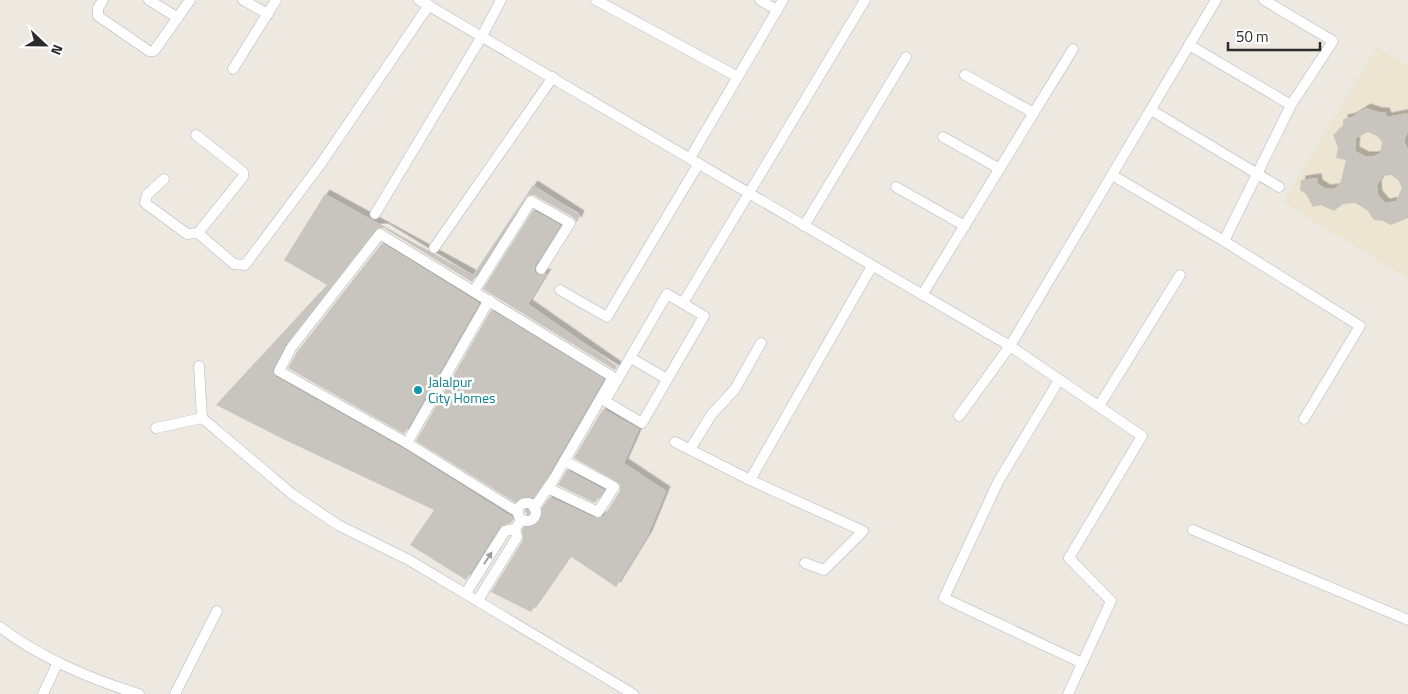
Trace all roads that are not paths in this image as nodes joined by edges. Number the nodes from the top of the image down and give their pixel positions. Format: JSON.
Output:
{"nodes":[{"id":1,"x":104,"y":0,"type":"edge"},
{"id":2,"x":149,"y":0,"type":"edge"},
{"id":3,"x":190,"y":0,"type":"edge"},
{"id":4,"x":244,"y":0,"type":"edge"},
{"id":5,"x":276,"y":0,"type":"edge"},
{"id":6,"x":419,"y":0,"type":"edge"},
{"id":7,"x":501,"y":0,"type":"edge"},
{"id":8,"x":596,"y":0,"type":"edge"},
{"id":9,"x":760,"y":0,"type":"edge"},
{"id":10,"x":783,"y":0,"type":"edge"},
{"id":11,"x":865,"y":0,"type":"edge"},
{"id":12,"x":1216,"y":0,"type":"edge"},
{"id":13,"x":1264,"y":0,"type":"edge"},
{"id":14,"x":429,"y":6,"type":"junction"},
{"id":15,"x":777,"y":10,"type":"junction"},
{"id":16,"x":268,"y":14,"type":"junction"},
{"id":17,"x":178,"y":18,"type":"junction"},
{"id":18,"x":482,"y":36,"type":"junction"},
{"id":19,"x":1189,"y":45,"type":"junction"},
{"id":20,"x":1073,"y":49,"type":"dead end"},
{"id":21,"x":906,"y":57,"type":"dead end"},
{"id":22,"x":234,"y":69,"type":"dead end"},
{"id":23,"x":965,"y":75,"type":"dead end"},
{"id":24,"x":553,"y":77,"type":"junction"},
{"id":25,"x":738,"y":77,"type":"junction"},
{"id":26,"x":1291,"y":104,"type":"junction"},
{"id":27,"x":1151,"y":110,"type":"junction"},
{"id":28,"x":1034,"y":114,"type":"junction"},
{"id":29,"x":196,"y":134,"type":"dead end"},
{"id":30,"x":943,"y":138,"type":"dead end"},
{"id":31,"x":695,"y":161,"type":"junction"},
{"id":32,"x":1000,"y":169,"type":"junction"},
{"id":33,"x":1257,"y":173,"type":"junction"},
{"id":34,"x":1112,"y":175,"type":"junction"},
{"id":35,"x":164,"y":179,"type":"dead end"},
{"id":36,"x":896,"y":187,"type":"dead end"},
{"id":37,"x":1279,"y":187,"type":"dead end"},
{"id":38,"x":749,"y":194,"type":"junction"},
{"id":39,"x":375,"y":214,"type":"dead end"},
{"id":40,"x":804,"y":226,"type":"junction"},
{"id":41,"x":965,"y":226,"type":"junction"},
{"id":42,"x":198,"y":233,"type":"junction"},
{"id":43,"x":1224,"y":241,"type":"junction"},
{"id":44,"x":434,"y":248,"type":"dead end"},
{"id":45,"x":872,"y":266,"type":"junction"},
{"id":46,"x":541,"y":269,"type":"dead end"},
{"id":47,"x":1180,"y":275,"type":"dead end"},
{"id":48,"x":560,"y":290,"type":"dead end"},
{"id":49,"x":474,"y":291,"type":"junction"},
{"id":50,"x":922,"y":295,"type":"junction"},
{"id":51,"x":489,"y":300,"type":"junction"},
{"id":52,"x":683,"y":303,"type":"junction"},
{"id":53,"x":761,"y":343,"type":"dead end"},
{"id":54,"x":1010,"y":346,"type":"junction"},
{"id":55,"x":631,"y":358,"type":"junction"},
{"id":56,"x":199,"y":366,"type":"dead end"},
{"id":57,"x":668,"y":379,"type":"junction"},
{"id":58,"x":1059,"y":380,"type":"junction"},
{"id":59,"x":1099,"y":406,"type":"junction"},
{"id":60,"x":959,"y":416,"type":"dead end"},
{"id":61,"x":202,"y":418,"type":"junction"},
{"id":62,"x":1304,"y":419,"type":"dead end"},
{"id":63,"x":156,"y":428,"type":"dead end"},
{"id":64,"x":675,"y":442,"type":"dead end"},
{"id":65,"x":407,"y":443,"type":"junction"},
{"id":66,"x":690,"y":449,"type":"junction"},
{"id":67,"x":565,"y":460,"type":"junction"},
{"id":68,"x":750,"y":480,"type":"junction"},
{"id":69,"x":548,"y":488,"type":"junction"},
{"id":70,"x":520,"y":516,"type":"junction"},
{"id":71,"x":515,"y":529,"type":"junction"},
{"id":72,"x":1193,"y":530,"type":"dead end"},
{"id":73,"x":805,"y":563,"type":"dead end"},
{"id":74,"x":466,"y":593,"type":"junction"},
{"id":75,"x":478,"y":600,"type":"junction"},
{"id":76,"x":217,"y":611,"type":"dead end"},
{"id":77,"x":1408,"y":620,"type":"edge"},
{"id":78,"x":0,"y":627,"type":"edge"},
{"id":79,"x":58,"y":662,"type":"junction"},
{"id":80,"x":1082,"y":663,"type":"junction"},
{"id":81,"x":43,"y":694,"type":"edge"},
{"id":82,"x":139,"y":694,"type":"edge"},
{"id":83,"x":175,"y":694,"type":"edge"},
{"id":84,"x":633,"y":694,"type":"edge"},
{"id":85,"x":1068,"y":694,"type":"edge"}],
"edges":[{"from":1,"to":17,"type":"street"},
{"from":2,"to":17,"type":"street"},
{"from":3,"to":17,"type":"street"},
{"from":4,"to":16,"type":"street"},
{"from":5,"to":16,"type":"street"},
{"from":6,"to":14,"type":"street"},
{"from":7,"to":18,"type":"street"},
{"from":8,"to":25,"type":"street"},
{"from":9,"to":15,"type":"street"},
{"from":10,"to":15,"type":"street"},
{"from":11,"to":38,"type":"street"},
{"from":12,"to":19,"type":"street"},
{"from":13,"to":26,"type":"street"},
{"from":14,"to":18,"type":"street"},
{"from":14,"to":42,"type":"street"},
{"from":15,"to":25,"type":"street"},
{"from":16,"to":22,"type":"street"},
{"from":18,"to":24,"type":"street"},
{"from":18,"to":39,"type":"street"},
{"from":19,"to":26,"type":"street"},
{"from":19,"to":27,"type":"street"},
{"from":20,"to":28,"type":"street"},
{"from":21,"to":40,"type":"street"},
{"from":23,"to":28,"type":"street"},
{"from":24,"to":31,"type":"street"},
{"from":24,"to":44,"type":"street"},
{"from":25,"to":31,"type":"street"},
{"from":26,"to":33,"type":"street"},
{"from":27,"to":33,"type":"street"},
{"from":27,"to":34,"type":"street"},
{"from":28,"to":32,"type":"street"},
{"from":29,"to":42,"type":"street"},
{"from":30,"to":32,"type":"street"},
{"from":31,"to":38,"type":"street"},
{"from":31,"to":48,"type":"street"},
{"from":32,"to":41,"type":"street"},
{"from":33,"to":37,"type":"street"},
{"from":33,"to":43,"type":"street"},
{"from":34,"to":43,"type":"street"},
{"from":34,"to":54,"type":"street"},
{"from":35,"to":42,"type":"street"},
{"from":36,"to":41,"type":"street"},
{"from":38,"to":40,"type":"street"},
{"from":38,"to":52,"type":"street"},
{"from":40,"to":45,"type":"street"},
{"from":41,"to":50,"type":"street"},
{"from":43,"to":62,"type":"street"},
{"from":45,"to":50,"type":"street"},
{"from":45,"to":68,"type":"street"},
{"from":46,"to":49,"type":"street"},
{"from":47,"to":59,"type":"street"},
{"from":49,"to":51,"type":"street"},
{"from":49,"to":65,"type":"street"},
{"from":50,"to":54,"type":"street"},
{"from":51,"to":65,"type":"street"},
{"from":51,"to":67,"type":"street"},
{"from":52,"to":55,"type":"street"},
{"from":52,"to":57,"type":"street"},
{"from":53,"to":66,"type":"street"},
{"from":54,"to":58,"type":"street"},
{"from":54,"to":60,"type":"street"},
{"from":55,"to":57,"type":"street"},
{"from":55,"to":57,"type":"street"},
{"from":56,"to":61,"type":"street"},
{"from":58,"to":59,"type":"street"},
{"from":58,"to":80,"type":"street"},
{"from":59,"to":80,"type":"street"},
{"from":61,"to":63,"type":"street"},
{"from":61,"to":74,"type":"street"},
{"from":64,"to":66,"type":"street"},
{"from":65,"to":70,"type":"street"},
{"from":66,"to":68,"type":"street"},
{"from":67,"to":69,"type":"street"},
{"from":67,"to":69,"type":"street"},
{"from":68,"to":73,"type":"street"},
{"from":69,"to":70,"type":"street"},
{"from":70,"to":71,"type":"street"},
{"from":74,"to":71,"type":"street","one_way":true},
{"from":71,"to":75,"type":"street"},
{"from":72,"to":77,"type":"street"},
{"from":74,"to":75,"type":"street"},
{"from":75,"to":84,"type":"street"},
{"from":76,"to":83,"type":"street"},
{"from":78,"to":79,"type":"street"},
{"from":79,"to":81,"type":"street"},
{"from":79,"to":82,"type":"street"},
{"from":80,"to":85,"type":"street"}]}
